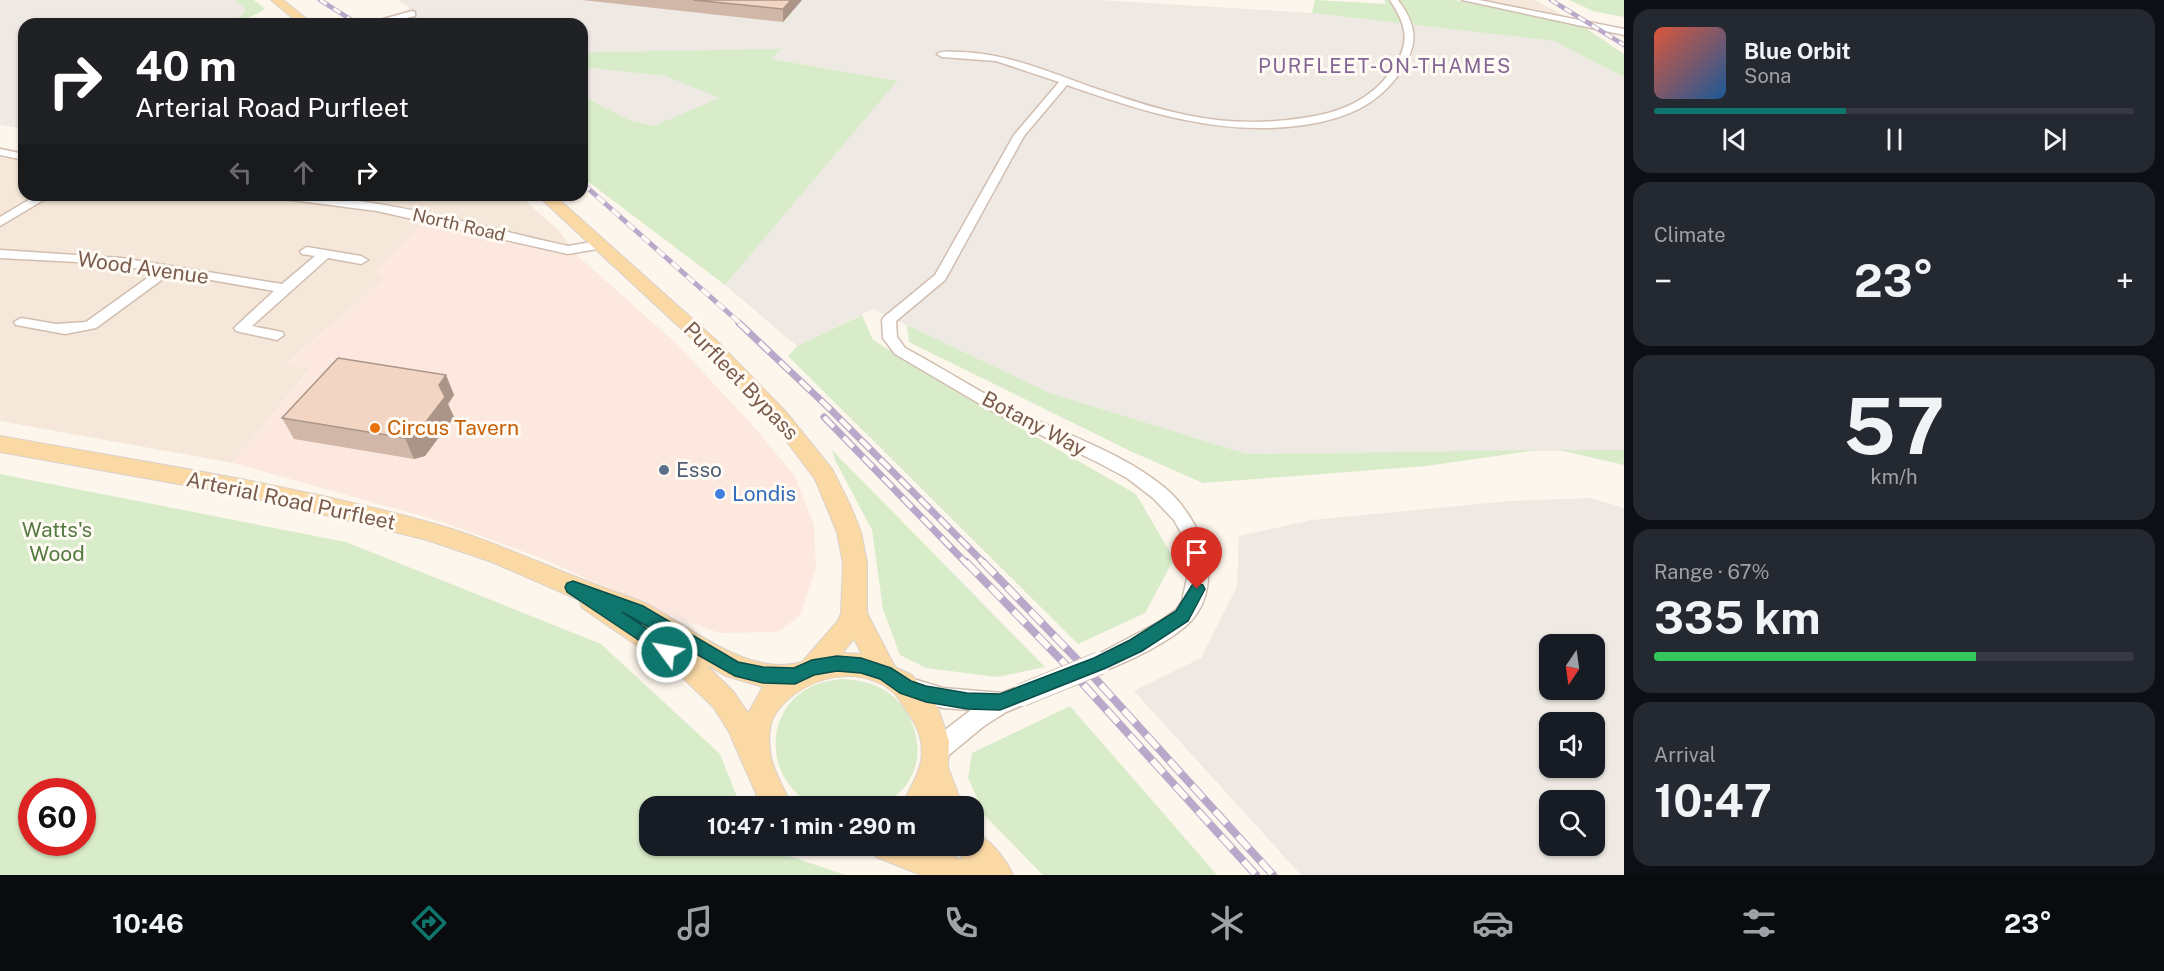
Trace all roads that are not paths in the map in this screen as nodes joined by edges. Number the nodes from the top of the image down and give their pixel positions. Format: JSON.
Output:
{"nodes":[{"id":1,"x":276,"y":0,"type":"edge"},
{"id":2,"x":1394,"y":0,"type":"edge"},
{"id":3,"x":1466,"y":0,"type":"edge"},
{"id":4,"x":287,"y":8,"type":"junction"},
{"id":5,"x":412,"y":14,"type":"dead end"},
{"id":6,"x":300,"y":18,"type":"edge"},
{"id":7,"x":309,"y":18,"type":"edge"},
{"id":8,"x":393,"y":18,"type":"edge"},
{"id":9,"x":1624,"y":32,"type":"edge"},
{"id":10,"x":942,"y":54,"type":"dead end"},
{"id":11,"x":1065,"y":81,"type":"junction"},
{"id":12,"x":0,"y":152,"type":"edge"},
{"id":13,"x":18,"y":156,"type":"edge"},
{"id":14,"x":36,"y":201,"type":"edge"},
{"id":15,"x":328,"y":201,"type":"edge"},
{"id":16,"x":551,"y":201,"type":"edge"},
{"id":17,"x":0,"y":222,"type":"edge"},
{"id":18,"x":598,"y":245,"type":"junction"},
{"id":19,"x":307,"y":251,"type":"dead end"},
{"id":20,"x":0,"y":254,"type":"edge"},
{"id":21,"x":326,"y":254,"type":"junction"},
{"id":22,"x":361,"y":260,"type":"dead end"},
{"id":23,"x":167,"y":270,"type":"junction"},
{"id":24,"x":285,"y":289,"type":"junction"},
{"id":25,"x":21,"y":322,"type":"dead end"},
{"id":26,"x":277,"y":335,"type":"dead end"},
{"id":27,"x":0,"y":444,"type":"edge"},
{"id":28,"x":573,"y":587,"type":"junction"},
{"id":29,"x":854,"y":614,"type":"junction"},
{"id":30,"x":803,"y":672,"type":"junction"},
{"id":31,"x":896,"y":680,"type":"junction"},
{"id":32,"x":1000,"y":702,"type":"junction"},
{"id":33,"x":753,"y":759,"type":"junction"},
{"id":34,"x":936,"y":760,"type":"junction"},
{"id":35,"x":769,"y":796,"type":"edge"},
{"id":36,"x":924,"y":796,"type":"edge"},
{"id":37,"x":945,"y":796,"type":"edge"},
{"id":38,"x":912,"y":856,"type":"edge"},
{"id":39,"x":979,"y":856,"type":"edge"},
{"id":40,"x":960,"y":875,"type":"edge"},
{"id":41,"x":997,"y":875,"type":"edge"}],
"edges":[{"from":1,"to":4,"type":"main road"},
{"from":2,"to":11,"type":"street"},
{"from":3,"to":9,"type":"street"},
{"from":4,"to":6,"type":"main road"},
{"from":4,"to":7,"type":"main road"},
{"from":5,"to":8,"type":"street"},
{"from":10,"to":11,"type":"street"},
{"from":11,"to":32,"type":"street","name":"Botany Way","bridge":true},
{"from":12,"to":13,"type":"street"},
{"from":14,"to":17,"type":"street"},
{"from":15,"to":18,"type":"street","name":"North Road"},
{"from":16,"to":18,"type":"main road","name":"Purfleet Bypass"},
{"from":18,"to":29,"type":"main road","name":"Purfleet Bypass"},
{"from":19,"to":21,"type":"street"},
{"from":20,"to":23,"type":"street","name":"Wood Avenue"},
{"from":21,"to":22,"type":"street"},
{"from":21,"to":24,"type":"street"},
{"from":23,"to":24,"type":"street","name":"Wood Avenue"},
{"from":23,"to":25,"type":"street"},
{"from":24,"to":26,"type":"street"},
{"from":27,"to":28,"type":"main road","name":"Arterial Road Purfleet"},
{"from":28,"to":30,"type":"main road","name":"Arterial Road Purfleet"},
{"from":28,"to":33,"type":"main road","name":"Arterial Road Purfleet"},
{"from":29,"to":30,"type":"main road"},
{"from":29,"to":31,"type":"main road","name":"Purfleet Bypass"},
{"from":30,"to":31,"type":"main road","name":"Arterial Road Purfleet"},
{"from":30,"to":33,"type":"main road"},
{"from":31,"to":32,"type":"street","name":"Botany Way"},
{"from":31,"to":34,"type":"main road","name":"Purfleet Bypass"},
{"from":32,"to":34,"type":"street","name":"Botany Way"},
{"from":33,"to":35,"type":"main road","name":"Arterial Road Purfleet"},
{"from":34,"to":36,"type":"main road"},
{"from":34,"to":37,"type":"main road"},
{"from":38,"to":40,"type":"main road"},
{"from":39,"to":41,"type":"main road"}]}
